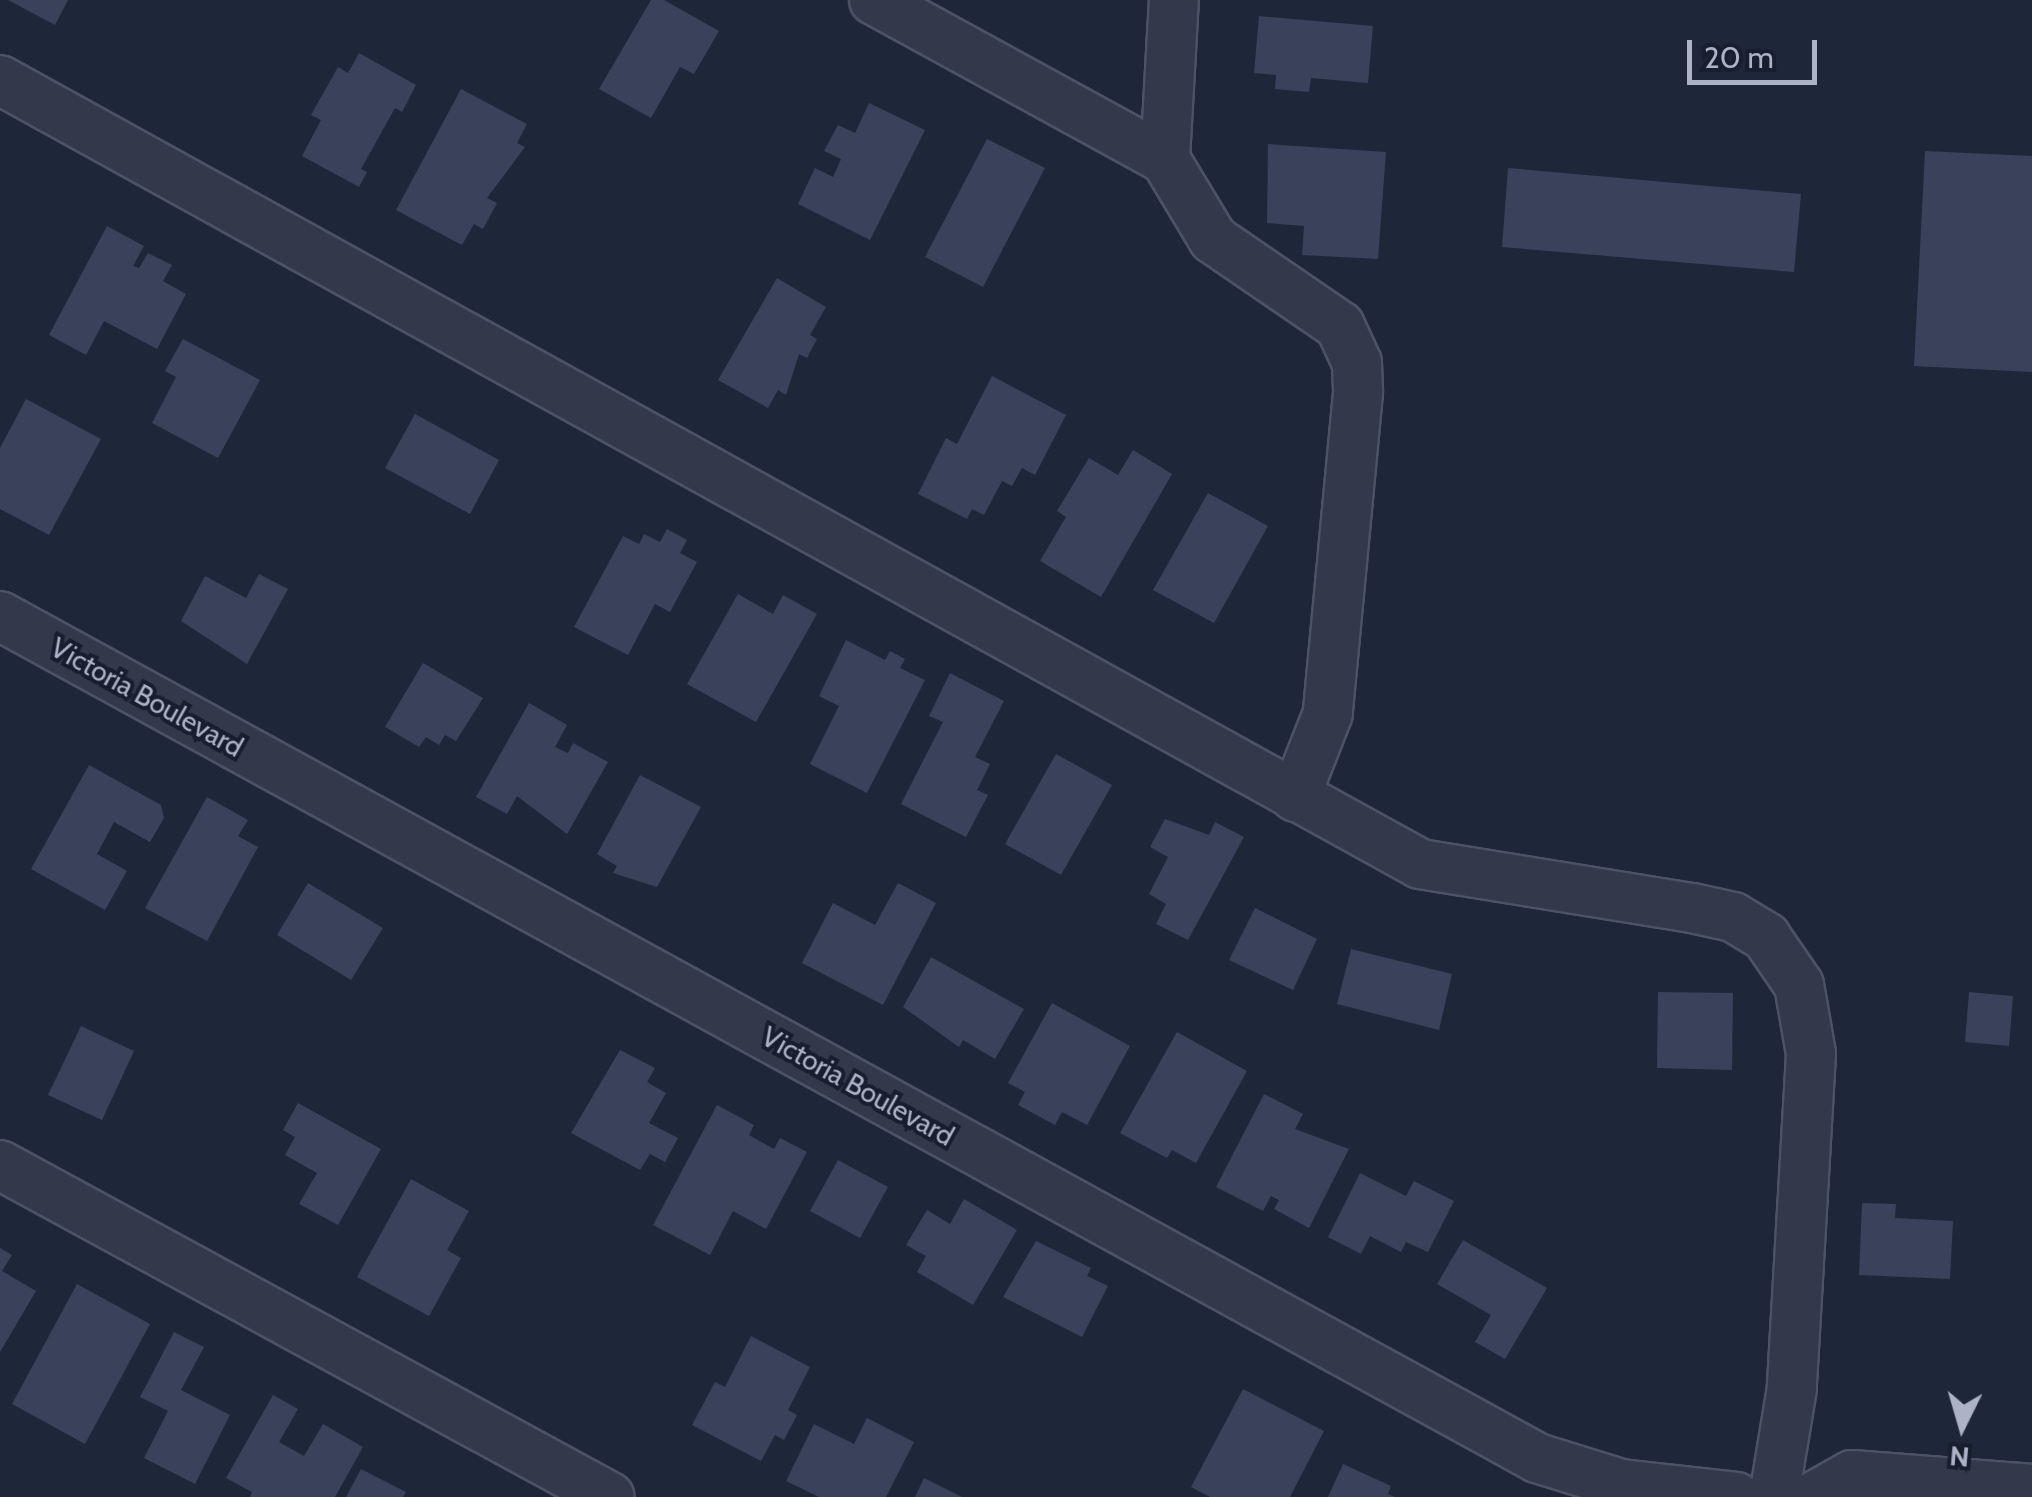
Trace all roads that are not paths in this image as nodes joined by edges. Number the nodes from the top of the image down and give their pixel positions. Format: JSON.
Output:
{"nodes":[{"id":1,"x":874,"y":0,"type":"edge"},
{"id":2,"x":1174,"y":0,"type":"edge"},
{"id":3,"x":0,"y":80,"type":"edge"},
{"id":4,"x":1165,"y":159,"type":"junction"},
{"id":5,"x":0,"y":616,"type":"edge"},
{"id":6,"x":1296,"y":796,"type":"junction"},
{"id":7,"x":0,"y":1165,"type":"edge"},
{"id":8,"x":2032,"y":1489,"type":"edge"},
{"id":9,"x":610,"y":1497,"type":"edge"},
{"id":10,"x":1736,"y":1497,"type":"edge"},
{"id":11,"x":1774,"y":1497,"type":"edge"},
{"id":12,"x":1813,"y":1497,"type":"edge"}],
"edges":[{"from":1,"to":4,"type":"street"},
{"from":2,"to":4,"type":"street"},
{"from":3,"to":6,"type":"street"},
{"from":4,"to":6,"type":"street"},
{"from":5,"to":10,"type":"street","name":"Victoria Boulevard"},
{"from":6,"to":11,"type":"street"},
{"from":7,"to":9,"type":"street"},
{"from":8,"to":12,"type":"street"}]}
